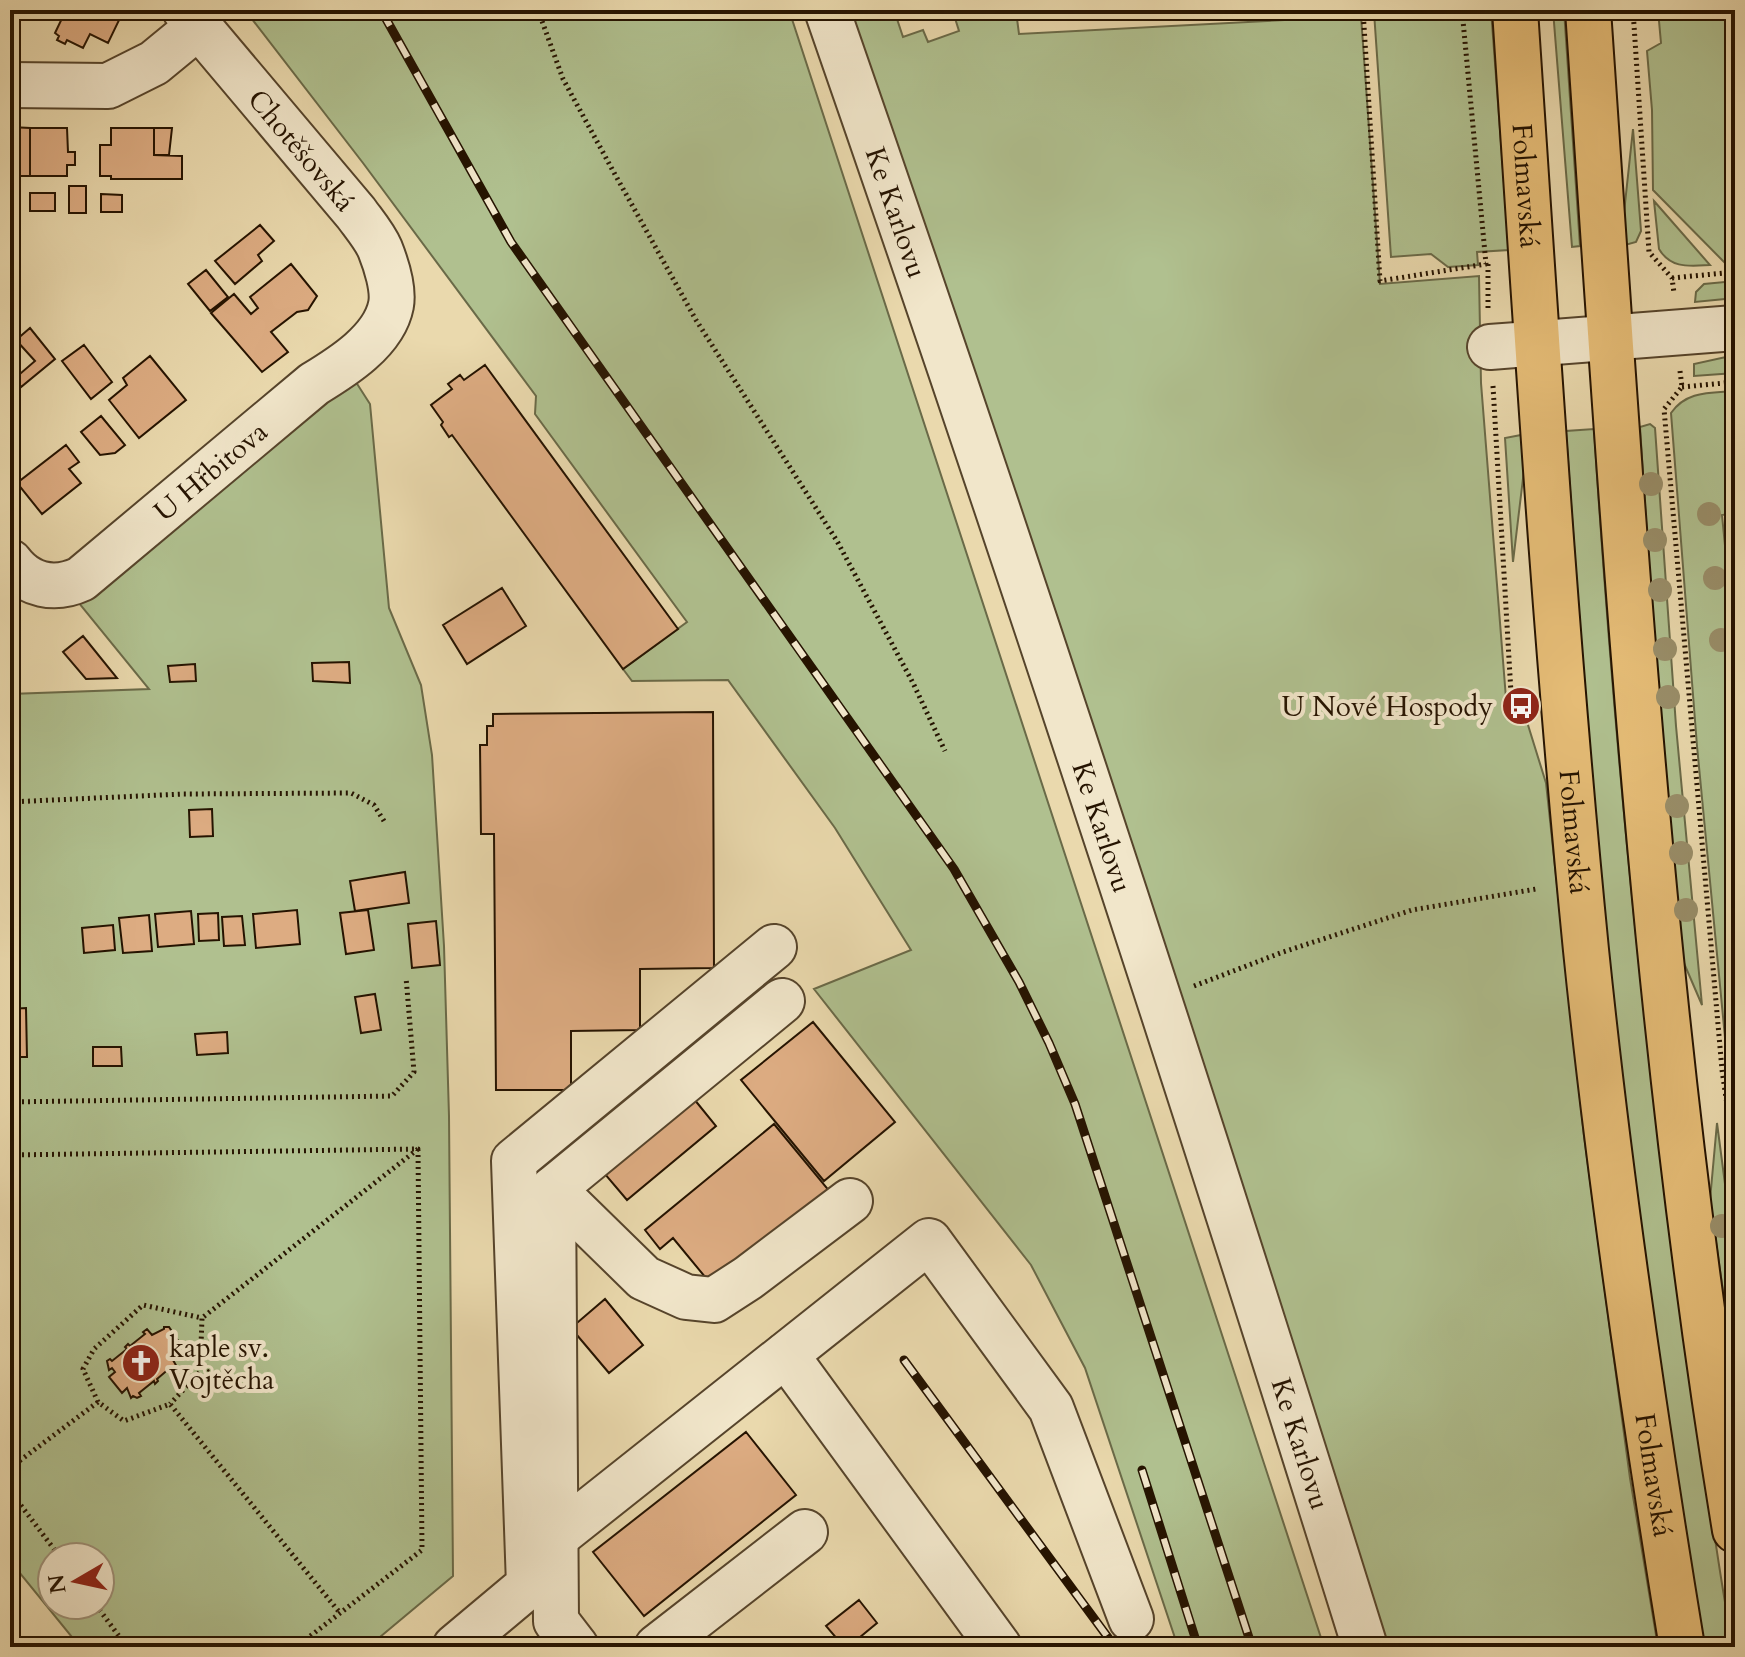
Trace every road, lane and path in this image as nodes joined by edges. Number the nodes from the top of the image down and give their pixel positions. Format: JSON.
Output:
{"nodes":[{"id":1,"x":538,"y":10,"type":"edge"},
{"id":2,"x":827,"y":10,"type":"edge"},
{"id":3,"x":1363,"y":10,"type":"edge"},
{"id":4,"x":1462,"y":10,"type":"edge"},
{"id":5,"x":1515,"y":10,"type":"edge"},
{"id":6,"x":1588,"y":10,"type":"edge"},
{"id":7,"x":1633,"y":10,"type":"edge"},
{"id":8,"x":192,"y":18,"type":"edge"},
{"id":9,"x":10,"y":85,"type":"edge"},
{"id":10,"x":1735,"y":272,"type":"edge"},
{"id":11,"x":391,"y":303,"type":"joint"},
{"id":12,"x":1735,"y":328,"type":"edge"},
{"id":13,"x":1611,"y":338,"type":"junction"},
{"id":14,"x":1538,"y":343,"type":"junction"},
{"id":15,"x":1490,"y":347,"type":"dead end"},
{"id":16,"x":1735,"y":382,"type":"edge"},
{"id":17,"x":10,"y":562,"type":"edge"},
{"id":18,"x":945,"y":751,"type":"dead end"},
{"id":19,"x":10,"y":802,"type":"edge"},
{"id":20,"x":384,"y":821,"type":"dead end"},
{"id":21,"x":1536,"y":889,"type":"dead end"},
{"id":22,"x":774,"y":947,"type":"dead end"},
{"id":23,"x":406,"y":977,"type":"dead end"},
{"id":24,"x":1160,"y":999,"type":"junction"},
{"id":25,"x":782,"y":1001,"type":"dead end"},
{"id":26,"x":1735,"y":1084,"type":"edge"},
{"id":27,"x":1725,"y":1085,"type":"junction"},
{"id":28,"x":10,"y":1102,"type":"edge"},
{"id":29,"x":418,"y":1149,"type":"junction"},
{"id":30,"x":10,"y":1155,"type":"edge"},
{"id":31,"x":1735,"y":1160,"type":"edge"},
{"id":32,"x":553,"y":1189,"type":"junction"},
{"id":33,"x":850,"y":1201,"type":"dead end"},
{"id":34,"x":202,"y":1318,"type":"junction"},
{"id":35,"x":786,"y":1355,"type":"junction"},
{"id":36,"x":98,"y":1402,"type":"junction"},
{"id":37,"x":170,"y":1404,"type":"junction"},
{"id":38,"x":10,"y":1468,"type":"edge"},
{"id":39,"x":10,"y":1491,"type":"edge"},
{"id":40,"x":1735,"y":1530,"type":"edge"},
{"id":41,"x":805,"y":1532,"type":"dead end"},
{"id":42,"x":556,"y":1537,"type":"junction"},
{"id":43,"x":48,"y":1541,"type":"edge"},
{"id":44,"x":340,"y":1613,"type":"junction"},
{"id":45,"x":1131,"y":1619,"type":"dead end"},
{"id":46,"x":108,"y":1621,"type":"edge"},
{"id":47,"x":127,"y":1647,"type":"edge"},
{"id":48,"x":296,"y":1647,"type":"edge"},
{"id":49,"x":455,"y":1647,"type":"edge"},
{"id":50,"x":576,"y":1647,"type":"edge"},
{"id":51,"x":657,"y":1647,"type":"edge"},
{"id":52,"x":999,"y":1647,"type":"edge"},
{"id":53,"x":1365,"y":1647,"type":"edge"},
{"id":54,"x":1682,"y":1647,"type":"edge"}],
"edges":[{"from":1,"to":18,"type":"path"},
{"from":2,"to":24,"type":"street","name":"Ke Karlovu"},
{"from":3,"to":4,"type":"path"},
{"from":5,"to":14,"type":"main road","name":"Folmavská"},
{"from":6,"to":13,"type":"main road"},
{"from":7,"to":10,"type":"path"},
{"from":8,"to":9,"type":"street"},
{"from":8,"to":11,"type":"street","name":"Chotěšovská"},
{"from":11,"to":17,"type":"street","name":"U Hřbitova"},
{"from":12,"to":13,"type":"street"},
{"from":13,"to":14,"type":"street"},
{"from":13,"to":40,"type":"main road"},
{"from":14,"to":15,"type":"street"},
{"from":14,"to":54,"type":"main road","name":"Folmavská"},
{"from":16,"to":27,"type":"path"},
{"from":19,"to":20,"type":"path"},
{"from":21,"to":24,"type":"path"},
{"from":22,"to":49,"type":"street"},
{"from":23,"to":28,"type":"path"},
{"from":24,"to":53,"type":"street","name":"Ke Karlovu"},
{"from":25,"to":32,"type":"street"},
{"from":26,"to":27,"type":"path"},
{"from":27,"to":31,"type":"path"},
{"from":29,"to":30,"type":"path"},
{"from":29,"to":34,"type":"path"},
{"from":29,"to":44,"type":"path"},
{"from":32,"to":33,"type":"street"},
{"from":32,"to":42,"type":"street"},
{"from":34,"to":36,"type":"path"},
{"from":34,"to":37,"type":"path"},
{"from":35,"to":42,"type":"street"},
{"from":35,"to":45,"type":"street"},
{"from":35,"to":52,"type":"street"},
{"from":36,"to":37,"type":"path"},
{"from":36,"to":38,"type":"path"},
{"from":37,"to":44,"type":"path"},
{"from":39,"to":43,"type":"path"},
{"from":41,"to":51,"type":"street"},
{"from":42,"to":50,"type":"street"},
{"from":44,"to":48,"type":"path"},
{"from":46,"to":47,"type":"path"}]}
